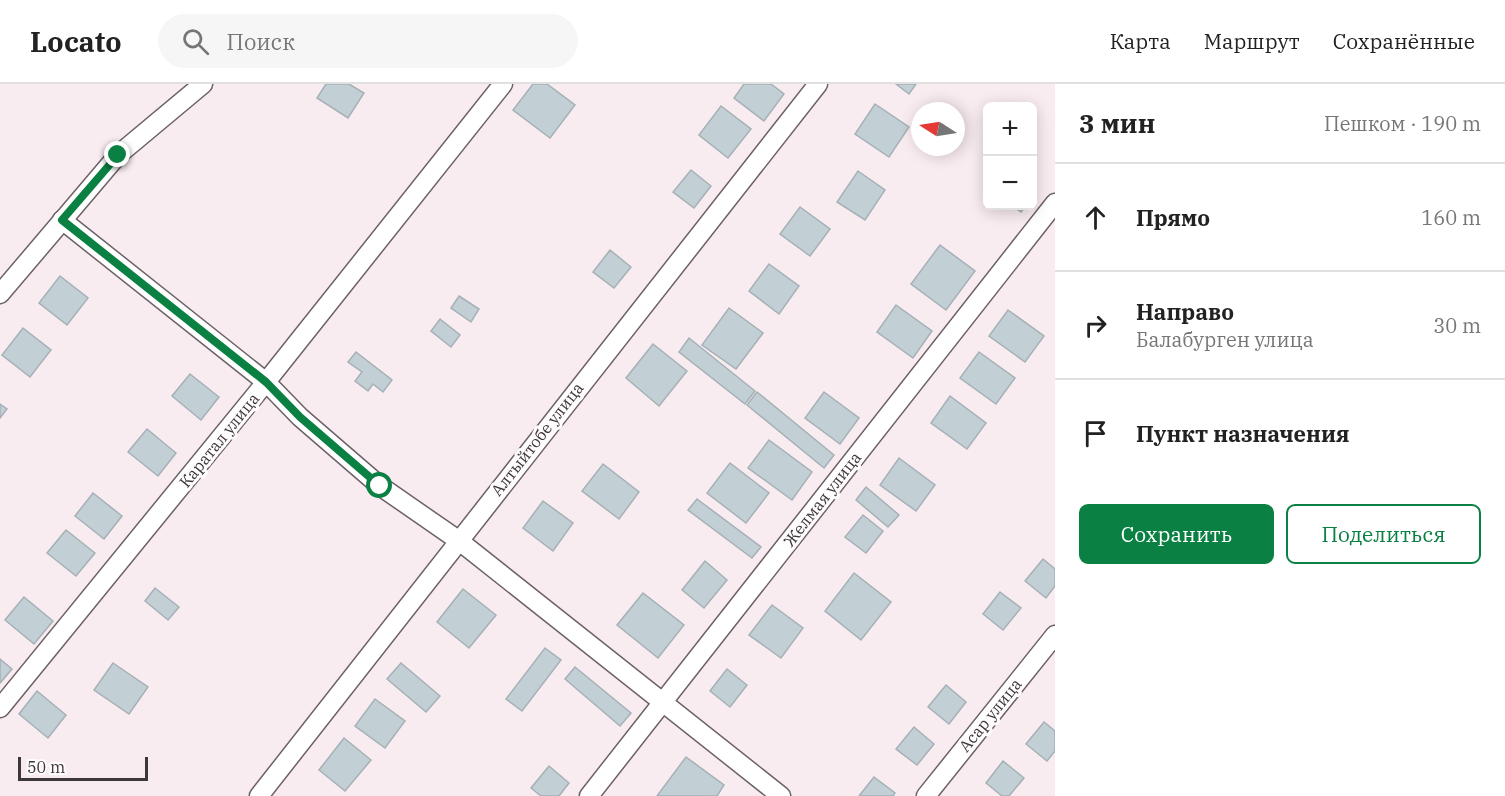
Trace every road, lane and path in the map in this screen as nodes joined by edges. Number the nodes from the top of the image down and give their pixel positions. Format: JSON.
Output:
{"nodes":[{"id":1,"x":203,"y":84,"type":"edge"},
{"id":2,"x":503,"y":84,"type":"edge"},
{"id":3,"x":818,"y":84,"type":"edge"},
{"id":4,"x":1055,"y":203,"type":"edge"},
{"id":5,"x":62,"y":220,"type":"junction"},
{"id":6,"x":0,"y":294,"type":"edge"},
{"id":7,"x":266,"y":382,"type":"junction"},
{"id":8,"x":458,"y":540,"type":"junction"},
{"id":9,"x":1055,"y":635,"type":"edge"},
{"id":10,"x":662,"y":704,"type":"junction"},
{"id":11,"x":0,"y":708,"type":"edge"},
{"id":12,"x":258,"y":796,"type":"edge"},
{"id":13,"x":590,"y":796,"type":"edge"},
{"id":14,"x":781,"y":796,"type":"edge"},
{"id":15,"x":926,"y":796,"type":"edge"}],
"edges":[{"from":1,"to":5,"type":"street"},
{"from":2,"to":7,"type":"street","name":"Каратал улица"},
{"from":3,"to":8,"type":"street","name":"Алтыйтобе улица"},
{"from":4,"to":10,"type":"street","name":"Желмая улица"},
{"from":5,"to":6,"type":"street"},
{"from":5,"to":7,"type":"street"},
{"from":7,"to":8,"type":"street"},
{"from":7,"to":11,"type":"street","name":"Каратал улица"},
{"from":8,"to":10,"type":"street"},
{"from":8,"to":12,"type":"street","name":"Алтыйтобе улица"},
{"from":9,"to":15,"type":"street","name":"Асар улица"},
{"from":10,"to":13,"type":"street","name":"Желмая улица"},
{"from":10,"to":14,"type":"street"}]}
